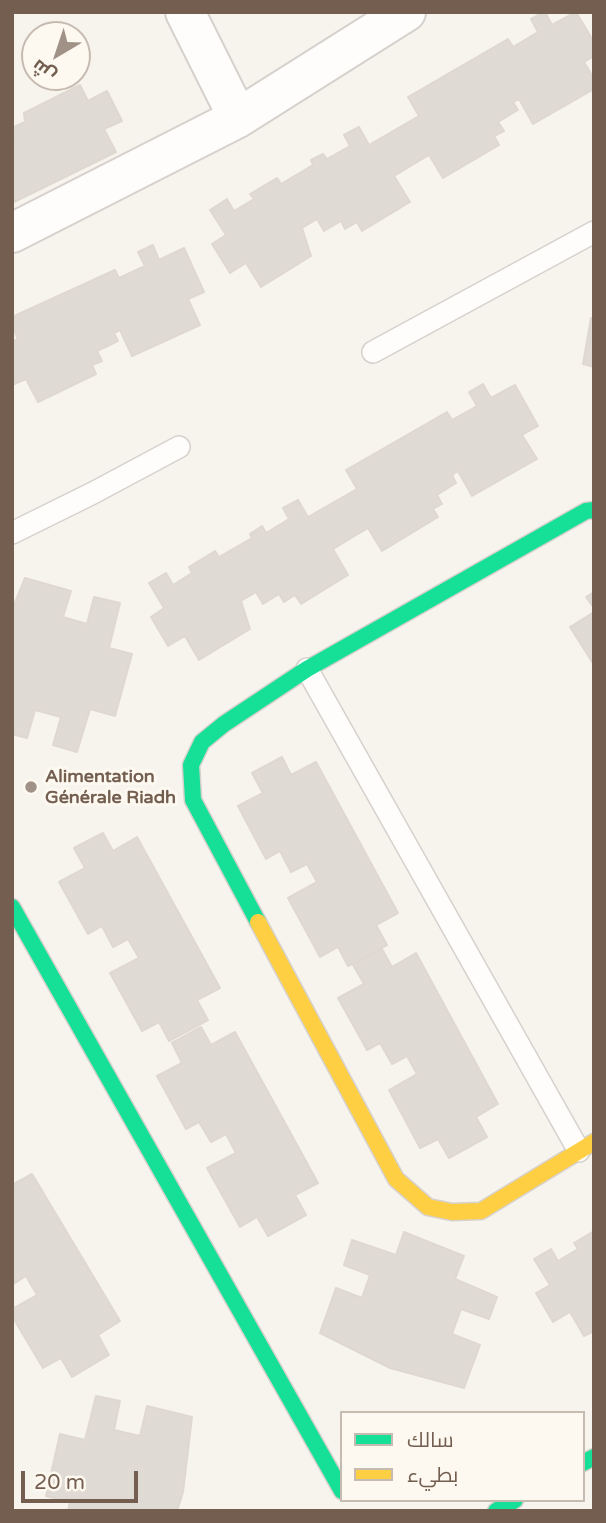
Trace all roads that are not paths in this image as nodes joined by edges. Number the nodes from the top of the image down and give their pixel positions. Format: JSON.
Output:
{"nodes":[{"id":1,"x":184,"y":12,"type":"edge"},
{"id":2,"x":406,"y":12,"type":"edge"},
{"id":3,"x":238,"y":118,"type":"junction"},
{"id":4,"x":594,"y":232,"type":"edge"},
{"id":5,"x":12,"y":233,"type":"edge"},
{"id":6,"x":373,"y":352,"type":"dead end"},
{"id":7,"x":179,"y":447,"type":"dead end"},
{"id":8,"x":594,"y":510,"type":"edge"},
{"id":9,"x":12,"y":533,"type":"edge"},
{"id":10,"x":307,"y":669,"type":"junction"},
{"id":11,"x":12,"y":907,"type":"edge"},
{"id":12,"x":587,"y":1147,"type":"edge"},
{"id":13,"x":340,"y":1487,"type":"edge"},
{"id":14,"x":512,"y":1502,"type":"edge"},
{"id":15,"x":496,"y":1511,"type":"edge"}],
"edges":[{"from":1,"to":3,"type":"street"},
{"from":2,"to":3,"type":"street"},
{"from":3,"to":5,"type":"street"},
{"from":4,"to":6,"type":"lane"},
{"from":7,"to":9,"type":"lane"},
{"from":8,"to":10,"type":"street"},
{"from":10,"to":12,"type":"lane"},
{"from":10,"to":12,"type":"street"},
{"from":11,"to":13,"type":"street"},
{"from":14,"to":15,"type":"street"}]}
